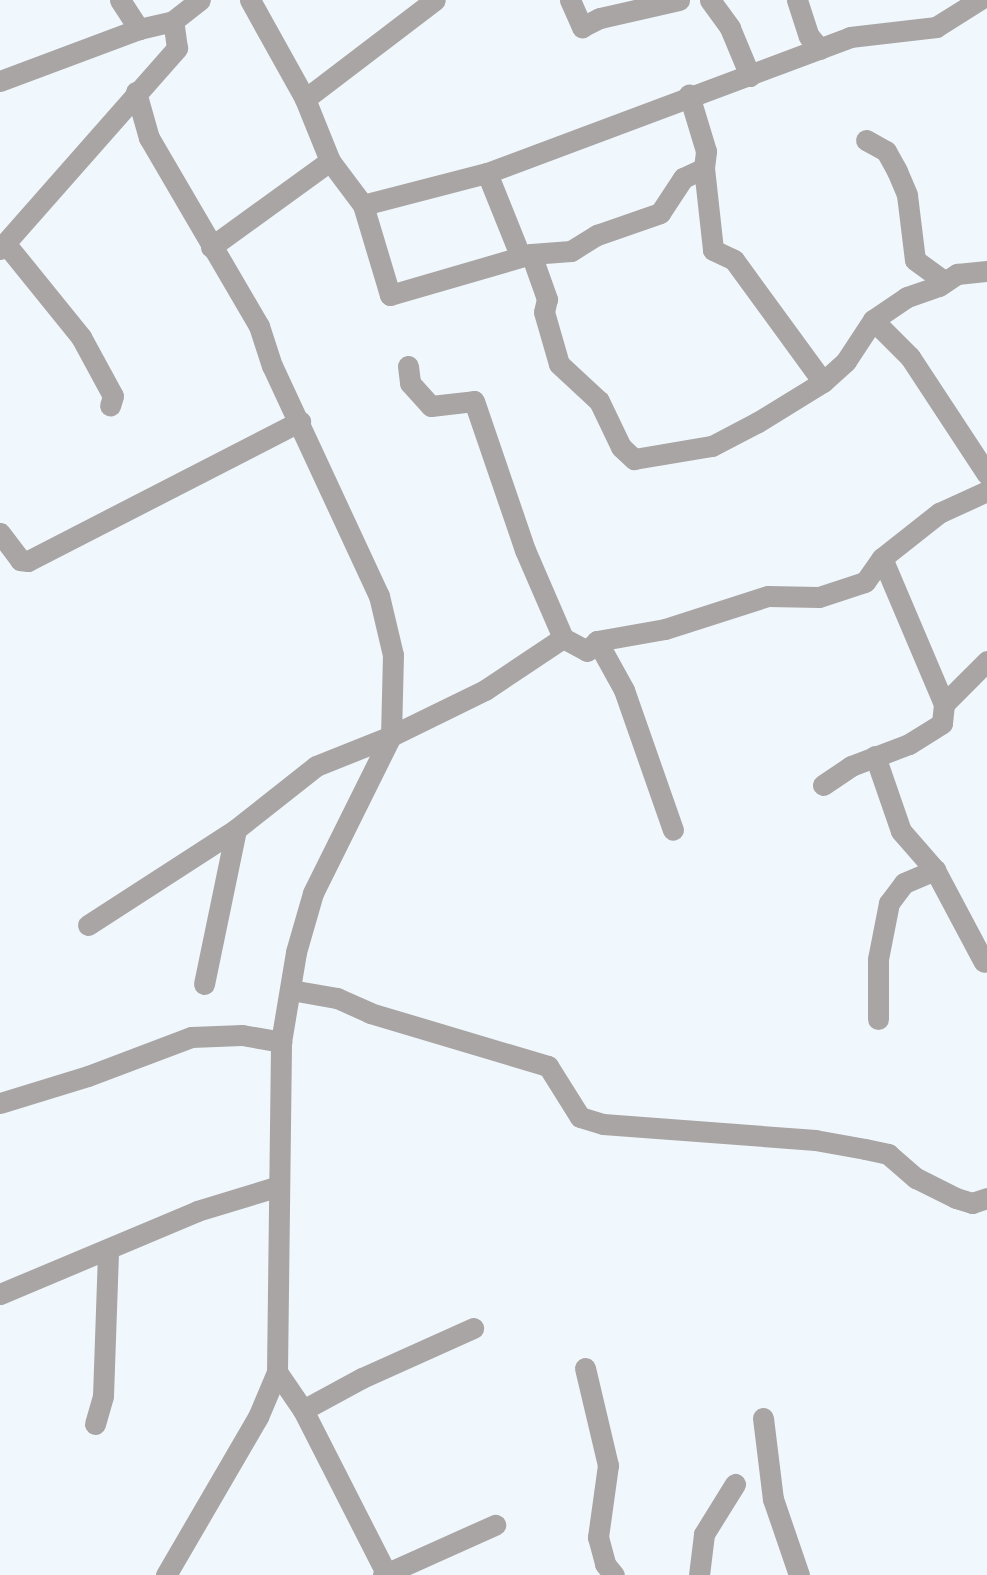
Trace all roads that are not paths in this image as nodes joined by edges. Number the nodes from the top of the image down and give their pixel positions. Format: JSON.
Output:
{"nodes":[{"id":1,"x":120,"y":0,"type":"edge"},
{"id":2,"x":200,"y":0,"type":"edge"},
{"id":3,"x":250,"y":0,"type":"edge"},
{"id":4,"x":435,"y":0,"type":"edge"},
{"id":5,"x":570,"y":0,"type":"edge"},
{"id":6,"x":679,"y":0,"type":"edge"},
{"id":7,"x":710,"y":0,"type":"edge"},
{"id":8,"x":797,"y":0,"type":"edge"},
{"id":9,"x":979,"y":0,"type":"edge"},
{"id":10,"x":408,"y":7,"type":"edge"},
{"id":11,"x":173,"y":21,"type":"junction"},
{"id":12,"x":139,"y":29,"type":"junction"},
{"id":13,"x":820,"y":49,"type":"junction"},
{"id":14,"x":750,"y":76,"type":"junction"},
{"id":15,"x":0,"y":81,"type":"edge"},
{"id":16,"x":136,"y":92,"type":"junction"},
{"id":17,"x":690,"y":95,"type":"junction"},
{"id":18,"x":305,"y":99,"type":"junction"},
{"id":19,"x":866,"y":140,"type":"dead end"},
{"id":20,"x":330,"y":161,"type":"junction"},
{"id":21,"x":704,"y":168,"type":"junction"},
{"id":22,"x":487,"y":173,"type":"junction"},
{"id":23,"x":363,"y":205,"type":"junction"},
{"id":24,"x":2,"y":246,"type":"edge"},
{"id":25,"x":211,"y":247,"type":"junction"},
{"id":26,"x":525,"y":254,"type":"junction"},
{"id":27,"x":987,"y":271,"type":"edge"},
{"id":28,"x":945,"y":282,"type":"junction"},
{"id":29,"x":873,"y":320,"type":"junction"},
{"id":30,"x":408,"y":366,"type":"dead end"},
{"id":31,"x":822,"y":382,"type":"junction"},
{"id":32,"x":110,"y":407,"type":"dead end"},
{"id":33,"x":300,"y":421,"type":"junction"},
{"id":34,"x":987,"y":474,"type":"edge"},
{"id":35,"x":987,"y":491,"type":"edge"},
{"id":36,"x":0,"y":533,"type":"edge"},
{"id":37,"x":881,"y":558,"type":"junction"},
{"id":38,"x":563,"y":638,"type":"junction"},
{"id":39,"x":597,"y":641,"type":"junction"},
{"id":40,"x":987,"y":662,"type":"edge"},
{"id":41,"x":944,"y":705,"type":"junction"},
{"id":42,"x":391,"y":736,"type":"junction"},
{"id":43,"x":875,"y":756,"type":"junction"},
{"id":44,"x":823,"y":785,"type":"dead end"},
{"id":45,"x":236,"y":829,"type":"junction"},
{"id":46,"x":673,"y":830,"type":"dead end"},
{"id":47,"x":935,"y":870,"type":"junction"},
{"id":48,"x":88,"y":925,"type":"dead end"},
{"id":49,"x":984,"y":962,"type":"dead end"},
{"id":50,"x":204,"y":984,"type":"dead end"},
{"id":51,"x":291,"y":990,"type":"junction"},
{"id":52,"x":878,"y":1019,"type":"dead end"},
{"id":53,"x":281,"y":1042,"type":"junction"},
{"id":54,"x":0,"y":1102,"type":"edge"},
{"id":55,"x":276,"y":1187,"type":"junction"},
{"id":56,"x":987,"y":1198,"type":"edge"},
{"id":57,"x":108,"y":1251,"type":"junction"},
{"id":58,"x":0,"y":1294,"type":"edge"},
{"id":59,"x":473,"y":1328,"type":"dead end"},
{"id":60,"x":585,"y":1368,"type":"dead end"},
{"id":61,"x":277,"y":1372,"type":"junction"},
{"id":62,"x":303,"y":1410,"type":"junction"},
{"id":63,"x":763,"y":1418,"type":"dead end"},
{"id":64,"x":95,"y":1424,"type":"dead end"},
{"id":65,"x":735,"y":1484,"type":"dead end"},
{"id":66,"x":495,"y":1525,"type":"dead end"},
{"id":67,"x":166,"y":1575,"type":"edge"},
{"id":68,"x":385,"y":1575,"type":"edge"},
{"id":69,"x":614,"y":1575,"type":"edge"},
{"id":70,"x":699,"y":1575,"type":"edge"},
{"id":71,"x":799,"y":1575,"type":"edge"}],
"edges":[{"from":1,"to":12,"type":"street"},
{"from":2,"to":11,"type":"street"},
{"from":3,"to":18,"type":"street"},
{"from":4,"to":10,"type":"street"},
{"from":5,"to":6,"type":"street"},
{"from":7,"to":14,"type":"street"},
{"from":8,"to":13,"type":"street"},
{"from":9,"to":13,"type":"street"},
{"from":10,"to":18,"type":"street"},
{"from":11,"to":12,"type":"street"},
{"from":11,"to":16,"type":"street"},
{"from":12,"to":15,"type":"street"},
{"from":13,"to":14,"type":"street"},
{"from":14,"to":17,"type":"street"},
{"from":16,"to":24,"type":"street"},
{"from":16,"to":25,"type":"street"},
{"from":17,"to":21,"type":"street"},
{"from":17,"to":22,"type":"street"},
{"from":18,"to":20,"type":"street"},
{"from":19,"to":28,"type":"street"},
{"from":20,"to":23,"type":"street"},
{"from":20,"to":25,"type":"street"},
{"from":21,"to":26,"type":"street"},
{"from":21,"to":31,"type":"street"},
{"from":22,"to":23,"type":"street"},
{"from":22,"to":26,"type":"street"},
{"from":23,"to":26,"type":"street"},
{"from":24,"to":32,"type":"street"},
{"from":25,"to":33,"type":"street"},
{"from":26,"to":31,"type":"street"},
{"from":27,"to":28,"type":"street"},
{"from":28,"to":29,"type":"street"},
{"from":29,"to":31,"type":"street"},
{"from":29,"to":34,"type":"street"},
{"from":30,"to":38,"type":"street"},
{"from":33,"to":36,"type":"street"},
{"from":33,"to":42,"type":"street"},
{"from":35,"to":37,"type":"street"},
{"from":37,"to":39,"type":"street"},
{"from":37,"to":41,"type":"street"},
{"from":38,"to":39,"type":"street"},
{"from":38,"to":42,"type":"street"},
{"from":39,"to":46,"type":"street"},
{"from":40,"to":41,"type":"street"},
{"from":41,"to":43,"type":"street"},
{"from":42,"to":45,"type":"street"},
{"from":42,"to":51,"type":"street"},
{"from":43,"to":44,"type":"street"},
{"from":43,"to":47,"type":"street"},
{"from":45,"to":48,"type":"street"},
{"from":45,"to":50,"type":"street"},
{"from":47,"to":49,"type":"street"},
{"from":47,"to":52,"type":"street"},
{"from":51,"to":53,"type":"street"},
{"from":51,"to":56,"type":"street"},
{"from":53,"to":54,"type":"street"},
{"from":53,"to":55,"type":"street"},
{"from":55,"to":57,"type":"street"},
{"from":55,"to":61,"type":"street"},
{"from":57,"to":58,"type":"street"},
{"from":57,"to":64,"type":"street"},
{"from":59,"to":62,"type":"street"},
{"from":60,"to":69,"type":"street"},
{"from":61,"to":62,"type":"street"},
{"from":61,"to":67,"type":"street"},
{"from":62,"to":68,"type":"street"},
{"from":63,"to":71,"type":"street"},
{"from":65,"to":70,"type":"street"},
{"from":66,"to":68,"type":"street"}]}
